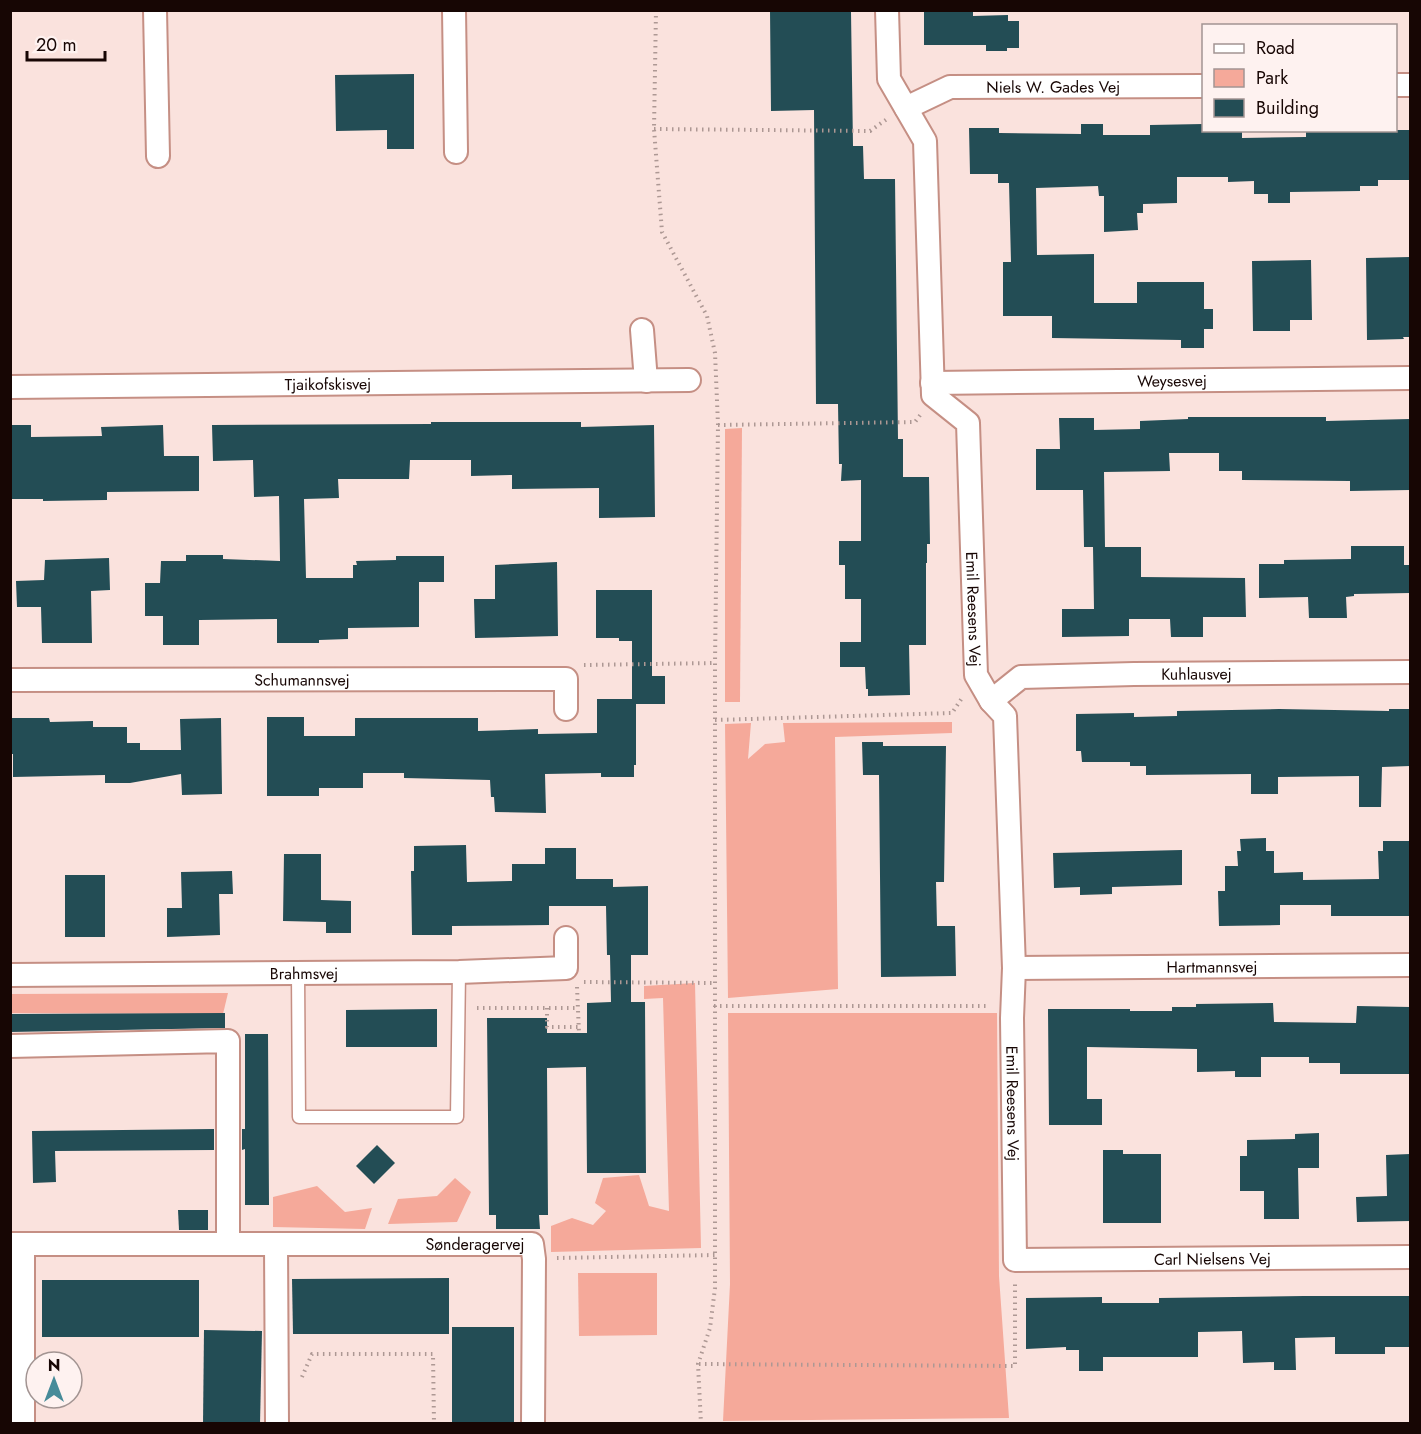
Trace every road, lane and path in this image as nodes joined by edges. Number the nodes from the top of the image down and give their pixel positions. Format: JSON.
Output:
{"nodes":[{"id":1,"x":155,"y":10,"type":"edge"},
{"id":2,"x":454,"y":10,"type":"edge"},
{"id":3,"x":656,"y":10,"type":"edge"},
{"id":4,"x":887,"y":10,"type":"edge"},
{"id":5,"x":1202,"y":86,"type":"edge"},
{"id":6,"x":906,"y":108,"type":"junction"},
{"id":7,"x":654,"y":129,"type":"junction"},
{"id":8,"x":456,"y":152,"type":"dead end"},
{"id":9,"x":158,"y":156,"type":"dead end"},
{"id":10,"x":642,"y":330,"type":"dead end"},
{"id":11,"x":1410,"y":378,"type":"edge"},
{"id":12,"x":688,"y":380,"type":"dead end"},
{"id":13,"x":646,"y":381,"type":"junction"},
{"id":14,"x":10,"y":387,"type":"edge"},
{"id":15,"x":933,"y":389,"type":"junction"},
{"id":16,"x":718,"y":425,"type":"junction"},
{"id":17,"x":715,"y":663,"type":"junction"},
{"id":18,"x":1410,"y":672,"type":"edge"},
{"id":19,"x":976,"y":675,"type":"junction"},
{"id":20,"x":566,"y":679,"type":"junction"},
{"id":21,"x":10,"y":680,"type":"edge"},
{"id":22,"x":991,"y":701,"type":"junction"},
{"id":23,"x":566,"y":709,"type":"dead end"},
{"id":24,"x":716,"y":720,"type":"junction"},
{"id":25,"x":566,"y":938,"type":"dead end"},
{"id":26,"x":1410,"y":965,"type":"edge"},
{"id":27,"x":566,"y":968,"type":"junction"},
{"id":28,"x":1014,"y":968,"type":"junction"},
{"id":29,"x":298,"y":972,"type":"junction"},
{"id":30,"x":459,"y":972,"type":"junction"},
{"id":31,"x":10,"y":975,"type":"edge"},
{"id":32,"x":715,"y":982,"type":"junction"},
{"id":33,"x":714,"y":1006,"type":"junction"},
{"id":34,"x":1012,"y":1006,"type":"junction"},
{"id":35,"x":547,"y":1008,"type":"junction"},
{"id":36,"x":578,"y":1008,"type":"dead end"},
{"id":37,"x":458,"y":1009,"type":"junction"},
{"id":38,"x":578,"y":1017,"type":"dead end"},
{"id":39,"x":579,"y":1027,"type":"junction"},
{"id":40,"x":579,"y":1033,"type":"dead end"},
{"id":41,"x":10,"y":1046,"type":"edge"},
{"id":42,"x":17,"y":1244,"type":"edge"},
{"id":43,"x":228,"y":1244,"type":"junction"},
{"id":44,"x":276,"y":1244,"type":"junction"},
{"id":45,"x":715,"y":1255,"type":"junction"},
{"id":46,"x":1410,"y":1257,"type":"edge"},
{"id":47,"x":534,"y":1259,"type":"junction"},
{"id":48,"x":1015,"y":1260,"type":"junction"},
{"id":49,"x":698,"y":1364,"type":"junction"},
{"id":50,"x":298,"y":1384,"type":"dead end"},
{"id":51,"x":23,"y":1424,"type":"edge"},
{"id":52,"x":277,"y":1424,"type":"edge"},
{"id":53,"x":434,"y":1424,"type":"edge"},
{"id":54,"x":532,"y":1424,"type":"edge"},
{"id":55,"x":701,"y":1424,"type":"edge"}],
"edges":[{"from":1,"to":9,"type":"street"},
{"from":2,"to":8,"type":"street"},
{"from":3,"to":7,"type":"path"},
{"from":4,"to":6,"type":"street"},
{"from":5,"to":6,"type":"street","name":"Niels W. Gades Vej"},
{"from":6,"to":7,"type":"path"},
{"from":6,"to":15,"type":"street"},
{"from":7,"to":16,"type":"path"},
{"from":10,"to":13,"type":"street"},
{"from":11,"to":15,"type":"street","name":"Weysesvej"},
{"from":12,"to":13,"type":"street","name":"Tjaikofskisvej"},
{"from":13,"to":14,"type":"street","name":"Tjaikofskisvej"},
{"from":15,"to":16,"type":"path"},
{"from":15,"to":19,"type":"street","name":"Emil Reesens Vej"},
{"from":16,"to":17,"type":"path"},
{"from":17,"to":20,"type":"path"},
{"from":17,"to":24,"type":"path"},
{"from":18,"to":22,"type":"street","name":"Kuhlausvej"},
{"from":19,"to":22,"type":"street","name":"Emil Reesens Vej"},
{"from":19,"to":24,"type":"path"},
{"from":20,"to":21,"type":"street","name":"Schumannsvej"},
{"from":20,"to":23,"type":"street"},
{"from":22,"to":28,"type":"street","name":"Emil Reesens Vej"},
{"from":24,"to":32,"type":"path"},
{"from":25,"to":27,"type":"street"},
{"from":26,"to":28,"type":"street","name":"Hartmannsvej"},
{"from":27,"to":30,"type":"street","name":"Brahmsvej"},
{"from":27,"to":32,"type":"path"},
{"from":28,"to":34,"type":"street","name":"Emil Reesens Vej"},
{"from":29,"to":30,"type":"street","name":"Brahmsvej"},
{"from":29,"to":31,"type":"street","name":"Brahmsvej"},
{"from":29,"to":37,"type":"lane"},
{"from":30,"to":37,"type":"lane"},
{"from":32,"to":33,"type":"path"},
{"from":33,"to":34,"type":"path"},
{"from":33,"to":45,"type":"path"},
{"from":34,"to":48,"type":"street","name":"Emil Reesens Vej"},
{"from":35,"to":36,"type":"path"},
{"from":35,"to":37,"type":"path"},
{"from":35,"to":39,"type":"path"},
{"from":38,"to":39,"type":"path"},
{"from":39,"to":40,"type":"path"},
{"from":41,"to":43,"type":"street"},
{"from":42,"to":43,"type":"street","name":"Sønderagervej"},
{"from":42,"to":51,"type":"street","name":"Sønderagervej"},
{"from":43,"to":44,"type":"street","name":"Sønderagervej"},
{"from":44,"to":47,"type":"street","name":"Sønderagervej"},
{"from":44,"to":52,"type":"street"},
{"from":45,"to":47,"type":"path"},
{"from":45,"to":49,"type":"path"},
{"from":46,"to":48,"type":"street","name":"Carl Nielsens Vej"},
{"from":47,"to":54,"type":"street","name":"Sønderagervej"},
{"from":48,"to":49,"type":"path"},
{"from":49,"to":55,"type":"path"},
{"from":50,"to":53,"type":"path"}]}
